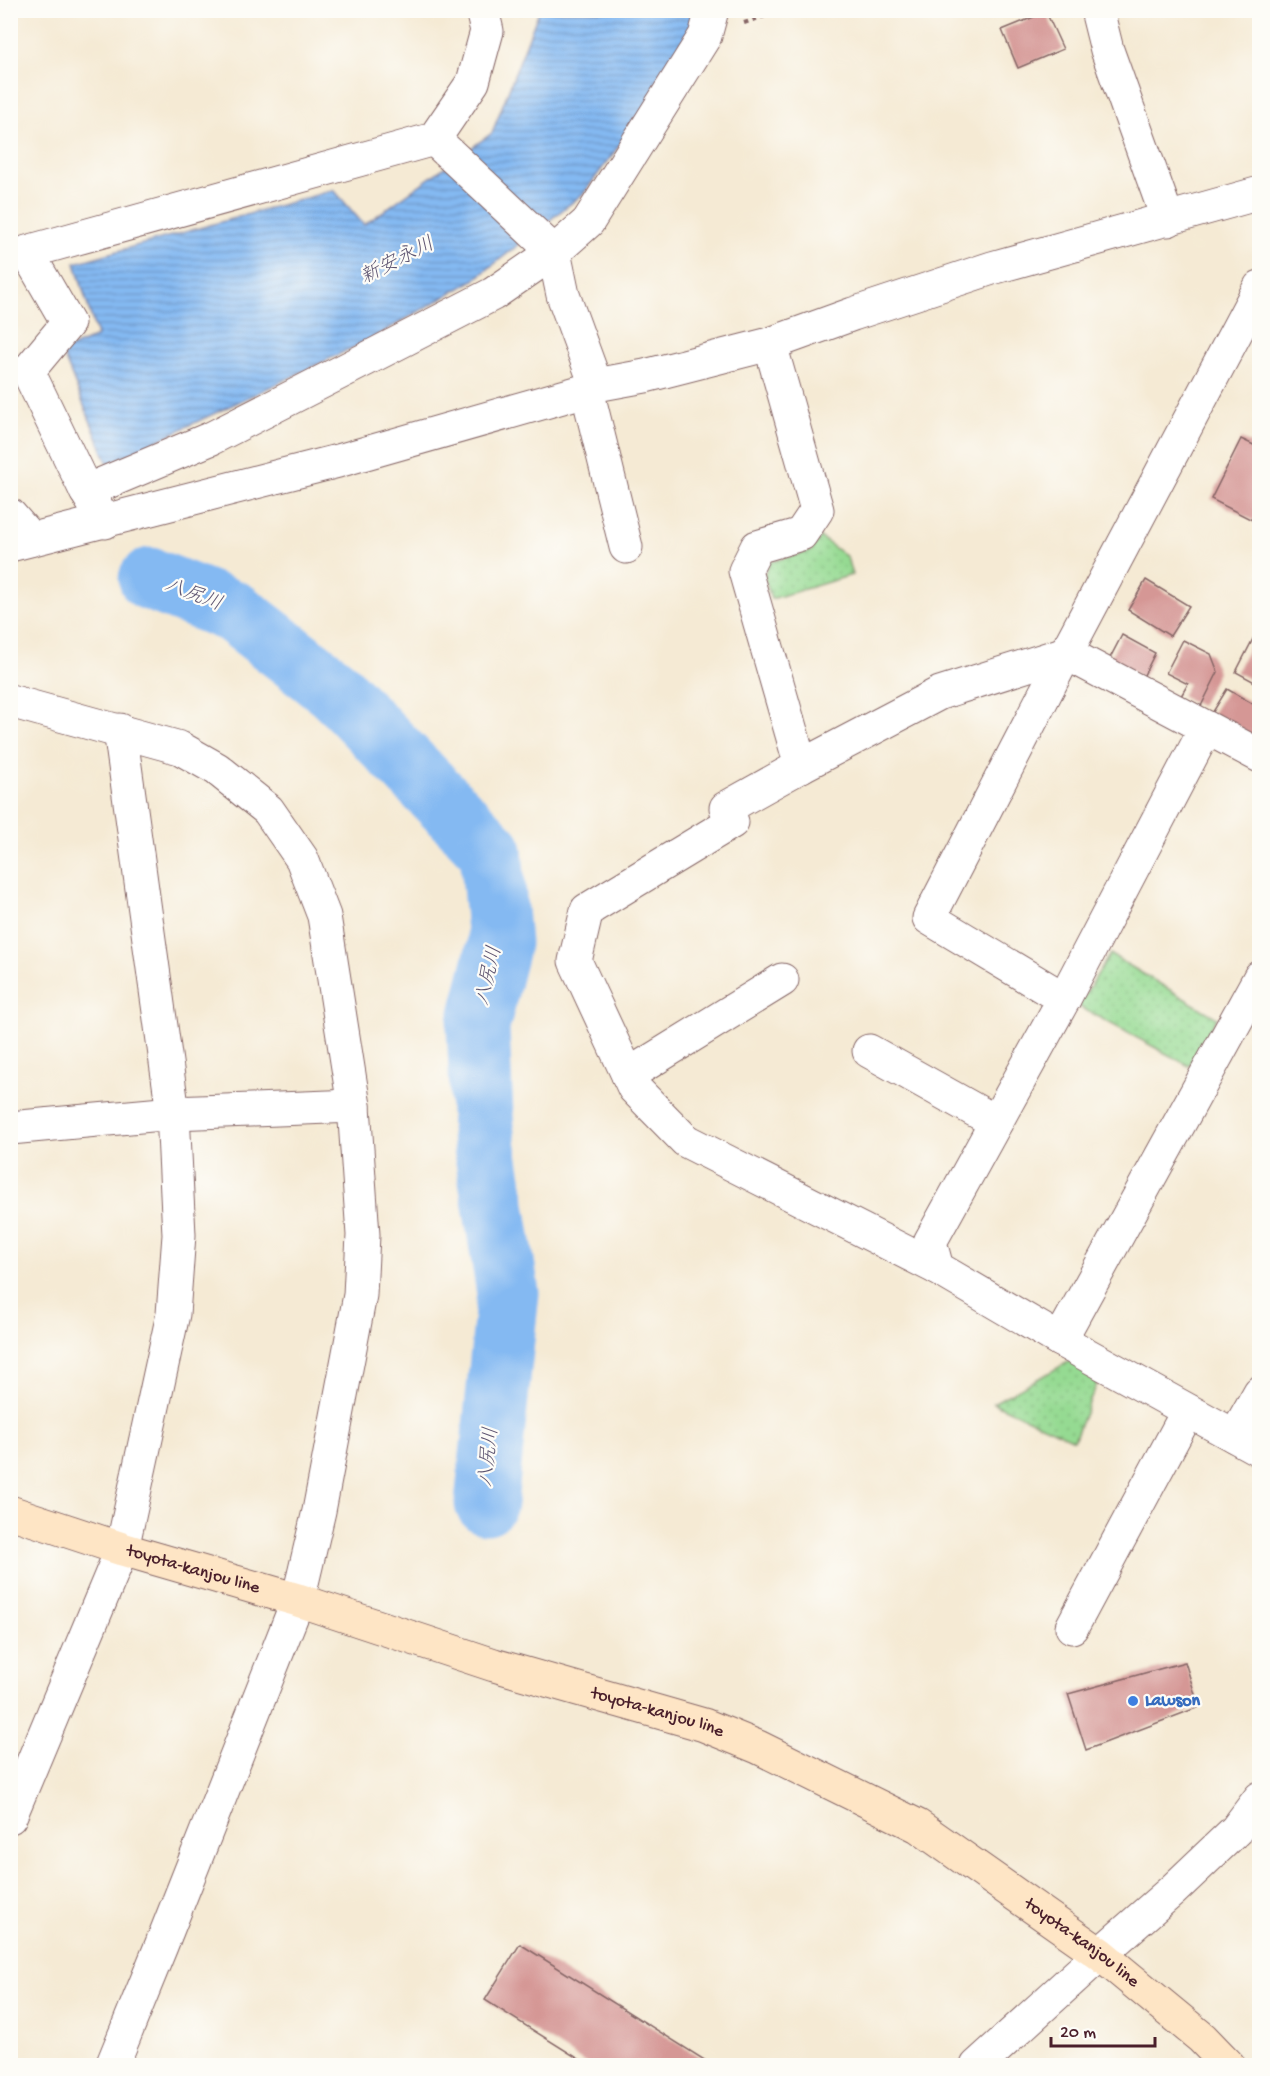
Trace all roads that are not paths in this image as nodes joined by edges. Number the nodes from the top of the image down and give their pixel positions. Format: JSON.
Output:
{"nodes":[{"id":1,"x":482,"y":10,"type":"edge"},
{"id":2,"x":712,"y":10,"type":"edge"},
{"id":3,"x":1097,"y":10,"type":"edge"},
{"id":4,"x":434,"y":139,"type":"junction"},
{"id":5,"x":1260,"y":193,"type":"edge"},
{"id":6,"x":1168,"y":220,"type":"junction"},
{"id":7,"x":554,"y":252,"type":"junction"},
{"id":8,"x":1260,"y":287,"type":"edge"},
{"id":9,"x":770,"y":344,"type":"junction"},
{"id":10,"x":591,"y":387,"type":"junction"},
{"id":11,"x":87,"y":491,"type":"junction"},
{"id":12,"x":105,"y":522,"type":"junction"},
{"id":13,"x":17,"y":533,"type":"edge"},
{"id":14,"x":626,"y":547,"type":"dead end"},
{"id":15,"x":1065,"y":653,"type":"junction"},
{"id":16,"x":10,"y":701,"type":"edge"},
{"id":17,"x":1206,"y":728,"type":"junction"},
{"id":18,"x":120,"y":730,"type":"junction"},
{"id":19,"x":1260,"y":756,"type":"edge"},
{"id":20,"x":801,"y":766,"type":"junction"},
{"id":21,"x":1260,"y":977,"type":"edge"},
{"id":22,"x":782,"y":980,"type":"dead end"},
{"id":23,"x":1064,"y":999,"type":"junction"},
{"id":24,"x":869,"y":1051,"type":"dead end"},
{"id":25,"x":628,"y":1075,"type":"junction"},
{"id":26,"x":354,"y":1106,"type":"junction"},
{"id":27,"x":173,"y":1113,"type":"junction"},
{"id":28,"x":996,"y":1122,"type":"junction"},
{"id":29,"x":10,"y":1128,"type":"edge"},
{"id":30,"x":938,"y":1268,"type":"junction"},
{"id":31,"x":1060,"y":1340,"type":"junction"},
{"id":32,"x":1260,"y":1392,"type":"edge"},
{"id":33,"x":1188,"y":1411,"type":"junction"},
{"id":34,"x":1247,"y":1443,"type":"edge"},
{"id":35,"x":10,"y":1512,"type":"edge"},
{"id":36,"x":122,"y":1549,"type":"junction"},
{"id":37,"x":298,"y":1600,"type":"junction"},
{"id":38,"x":1072,"y":1627,"type":"dead end"},
{"id":39,"x":17,"y":1780,"type":"edge"},
{"id":40,"x":1260,"y":1798,"type":"edge"},
{"id":41,"x":10,"y":1817,"type":"edge"},
{"id":42,"x":1100,"y":1954,"type":"junction"},
{"id":43,"x":112,"y":2066,"type":"edge"},
{"id":44,"x":977,"y":2066,"type":"edge"},
{"id":45,"x":1228,"y":2066,"type":"edge"}],
"edges":[{"from":1,"to":4,"type":"street"},
{"from":2,"to":7,"type":"street"},
{"from":3,"to":6,"type":"street"},
{"from":4,"to":7,"type":"street"},
{"from":4,"to":11,"type":"street"},
{"from":5,"to":6,"type":"street"},
{"from":6,"to":9,"type":"street"},
{"from":7,"to":10,"type":"street"},
{"from":7,"to":11,"type":"street"},
{"from":8,"to":15,"type":"street"},
{"from":9,"to":10,"type":"street"},
{"from":9,"to":20,"type":"street"},
{"from":10,"to":12,"type":"street"},
{"from":10,"to":14,"type":"street"},
{"from":11,"to":12,"type":"street"},
{"from":12,"to":13,"type":"street"},
{"from":15,"to":17,"type":"street"},
{"from":15,"to":20,"type":"street"},
{"from":15,"to":23,"type":"street"},
{"from":16,"to":18,"type":"street"},
{"from":17,"to":19,"type":"street"},
{"from":17,"to":23,"type":"street"},
{"from":18,"to":26,"type":"street"},
{"from":18,"to":27,"type":"street"},
{"from":20,"to":25,"type":"street"},
{"from":21,"to":31,"type":"street"},
{"from":22,"to":25,"type":"street"},
{"from":23,"to":28,"type":"street"},
{"from":24,"to":28,"type":"street"},
{"from":25,"to":30,"type":"street"},
{"from":26,"to":27,"type":"street"},
{"from":26,"to":37,"type":"street"},
{"from":27,"to":29,"type":"street"},
{"from":27,"to":36,"type":"street"},
{"from":28,"to":30,"type":"street"},
{"from":30,"to":31,"type":"street"},
{"from":31,"to":33,"type":"street"},
{"from":32,"to":34,"type":"street"},
{"from":33,"to":34,"type":"street"},
{"from":33,"to":38,"type":"street"},
{"from":35,"to":36,"type":"main road","name":"toyota-kanjou line"},
{"from":36,"to":37,"type":"main road","name":"toyota-kanjou line"},
{"from":36,"to":39,"type":"street"},
{"from":37,"to":42,"type":"main road","name":"toyota-kanjou line"},
{"from":37,"to":43,"type":"street"},
{"from":39,"to":41,"type":"street"},
{"from":40,"to":42,"type":"street"},
{"from":42,"to":44,"type":"street"},
{"from":42,"to":45,"type":"main road","name":"toyota-kanjou line"}]}
